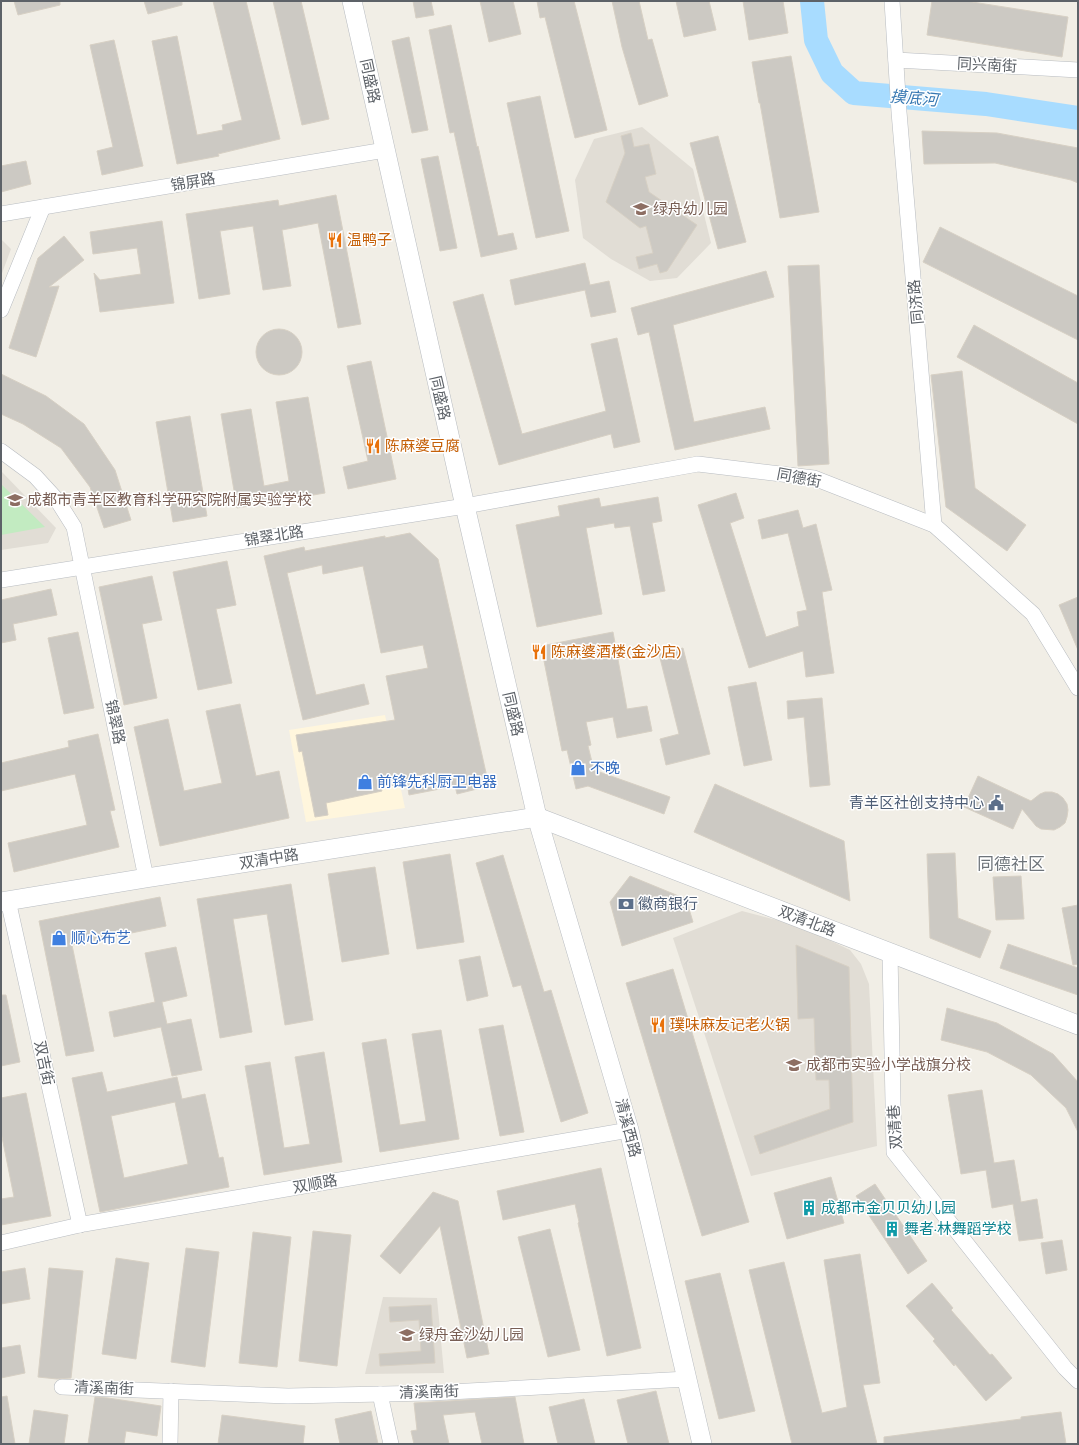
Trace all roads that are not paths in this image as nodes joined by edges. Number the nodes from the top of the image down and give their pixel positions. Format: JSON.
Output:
{"nodes":[{"id":1,"x":352,"y":1,"type":"edge"},
{"id":2,"x":892,"y":1,"type":"edge"},
{"id":3,"x":896,"y":60,"type":"junction"},
{"id":4,"x":1078,"y":70,"type":"edge"},
{"id":5,"x":385,"y":150,"type":"junction"},
{"id":6,"x":43,"y":207,"type":"junction"},
{"id":7,"x":1,"y":214,"type":"edge"},
{"id":8,"x":1,"y":310,"type":"edge"},
{"id":9,"x":1,"y":450,"type":"edge"},
{"id":10,"x":464,"y":506,"type":"junction"},
{"id":11,"x":934,"y":526,"type":"junction"},
{"id":12,"x":83,"y":567,"type":"junction"},
{"id":13,"x":1,"y":580,"type":"edge"},
{"id":14,"x":1078,"y":688,"type":"edge"},
{"id":15,"x":536,"y":817,"type":"junction"},
{"id":16,"x":146,"y":878,"type":"junction"},
{"id":17,"x":5,"y":901,"type":"edge"},
{"id":18,"x":890,"y":953,"type":"junction"},
{"id":19,"x":1078,"y":1025,"type":"edge"},
{"id":20,"x":629,"y":1130,"type":"junction"},
{"id":21,"x":80,"y":1225,"type":"junction"},
{"id":22,"x":1,"y":1243,"type":"edge"},
{"id":23,"x":687,"y":1379,"type":"junction"},
{"id":24,"x":1078,"y":1381,"type":"edge"},
{"id":25,"x":62,"y":1387,"type":"dead end"},
{"id":26,"x":171,"y":1391,"type":"junction"},
{"id":27,"x":380,"y":1394,"type":"junction"},
{"id":28,"x":170,"y":1444,"type":"edge"},
{"id":29,"x":391,"y":1444,"type":"edge"},
{"id":30,"x":702,"y":1444,"type":"edge"}],
"edges":[{"from":1,"to":5,"type":"street","name":"同盛路"},
{"from":2,"to":3,"type":"street"},
{"from":3,"to":4,"type":"street","name":"同兴南街"},
{"from":3,"to":11,"type":"street","name":"同济路"},
{"from":5,"to":6,"type":"street","name":"锦屏路"},
{"from":5,"to":10,"type":"street","name":"同盛路"},
{"from":6,"to":7,"type":"street","name":"锦屏路"},
{"from":6,"to":8,"type":"street"},
{"from":9,"to":12,"type":"street","name":"锦翠路"},
{"from":10,"to":11,"type":"street","name":"同德街"},
{"from":10,"to":12,"type":"street","name":"锦翠北路"},
{"from":10,"to":15,"type":"street","name":"同盛路"},
{"from":11,"to":14,"type":"street","name":"同德街"},
{"from":12,"to":13,"type":"street","name":"锦翠北路"},
{"from":12,"to":16,"type":"street","name":"锦翠路"},
{"from":15,"to":16,"type":"street","name":"双清中路"},
{"from":15,"to":18,"type":"street","name":"双清北路"},
{"from":15,"to":20,"type":"street","name":"清溪西路"},
{"from":16,"to":17,"type":"street","name":"双清中路"},
{"from":17,"to":21,"type":"street","name":"双吉街"},
{"from":18,"to":19,"type":"street","name":"双清北路"},
{"from":18,"to":24,"type":"street","name":"双清巷"},
{"from":20,"to":21,"type":"street","name":"双顺路"},
{"from":20,"to":23,"type":"street","name":"清溪西路"},
{"from":21,"to":22,"type":"street","name":"双顺路"},
{"from":23,"to":27,"type":"street","name":"清溪南街"},
{"from":23,"to":30,"type":"street","name":"清溪西路"},
{"from":25,"to":26,"type":"street","name":"清溪南街"},
{"from":26,"to":27,"type":"street","name":"清溪南街"},
{"from":26,"to":28,"type":"street"},
{"from":27,"to":29,"type":"street"}]}
